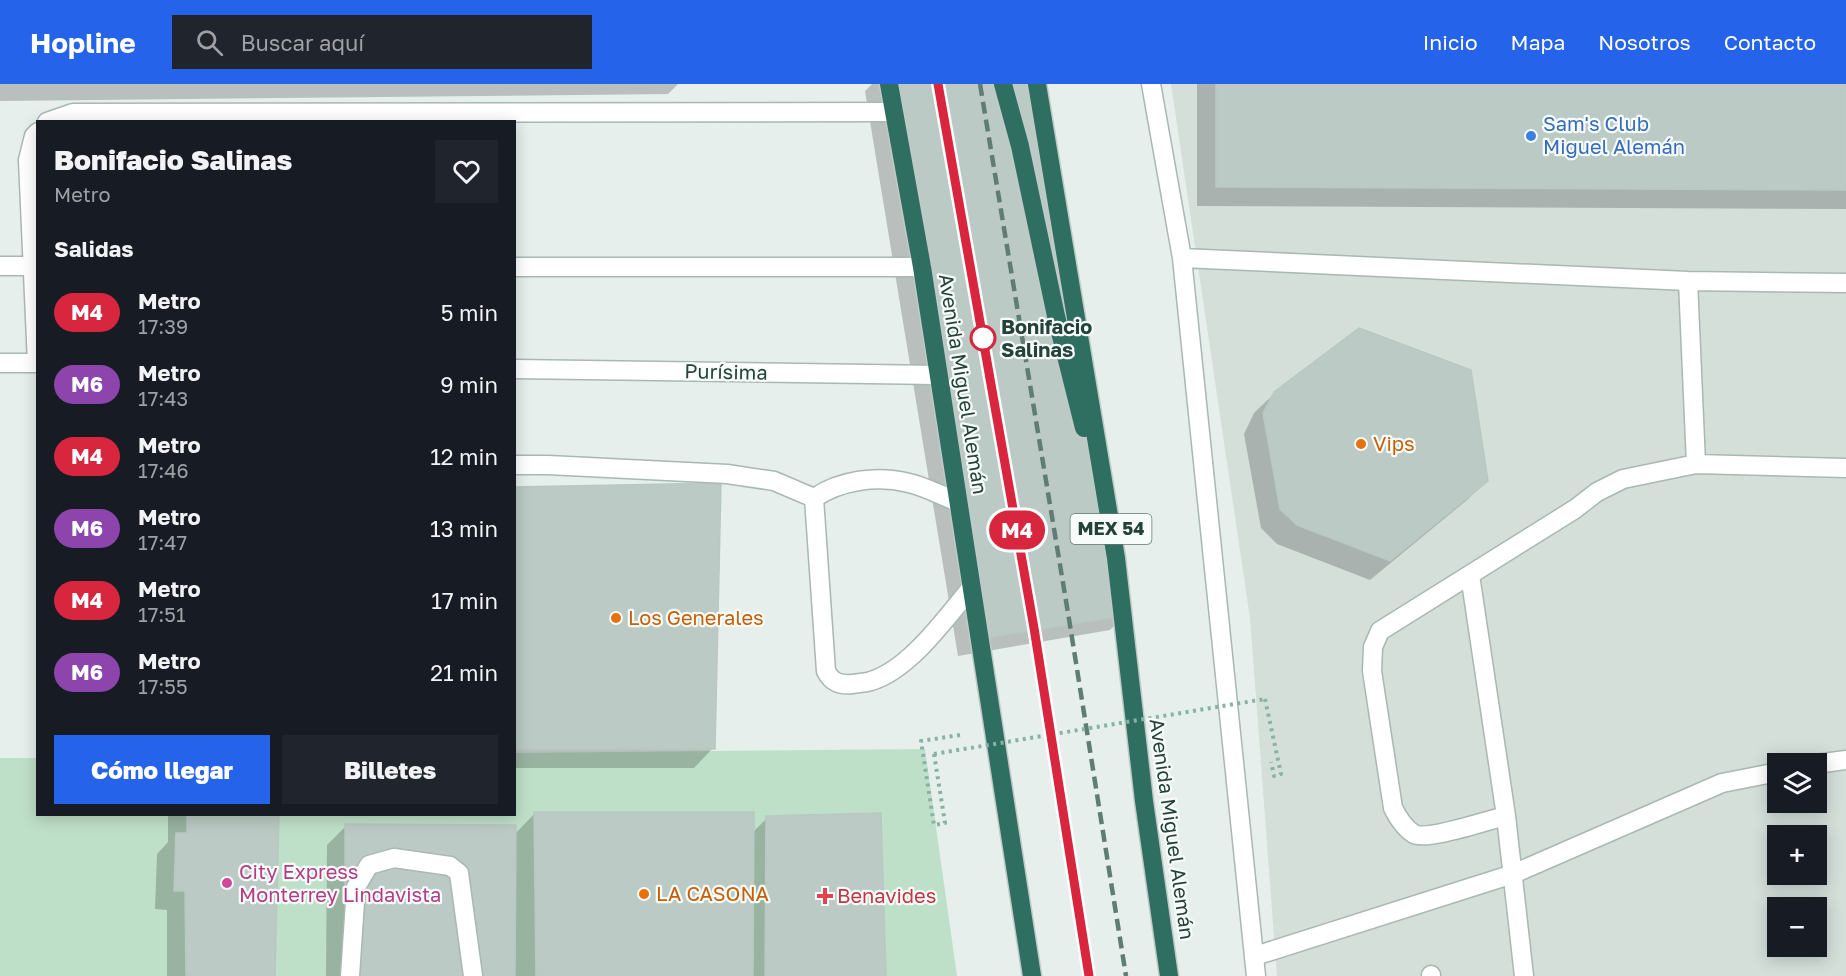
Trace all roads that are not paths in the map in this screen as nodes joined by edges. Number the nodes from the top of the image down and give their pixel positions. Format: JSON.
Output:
{"nodes":[{"id":1,"x":889,"y":84,"type":"edge"},
{"id":2,"x":1003,"y":84,"type":"edge"},
{"id":3,"x":1037,"y":84,"type":"edge"},
{"id":4,"x":1150,"y":84,"type":"edge"},
{"id":5,"x":894,"y":112,"type":"junction"},
{"id":6,"x":53,"y":120,"type":"edge"},
{"id":7,"x":36,"y":134,"type":"edge"},
{"id":8,"x":1182,"y":258,"type":"junction"},
{"id":9,"x":0,"y":266,"type":"edge"},
{"id":10,"x":35,"y":266,"type":"edge"},
{"id":11,"x":516,"y":267,"type":"edge"},
{"id":12,"x":922,"y":267,"type":"junction"},
{"id":13,"x":1688,"y":281,"type":"junction"},
{"id":14,"x":1846,"y":283,"type":"edge"},
{"id":15,"x":36,"y":314,"type":"edge"},
{"id":16,"x":0,"y":363,"type":"edge"},
{"id":17,"x":36,"y":363,"type":"edge"},
{"id":18,"x":516,"y":369,"type":"edge"},
{"id":19,"x":938,"y":375,"type":"junction"},
{"id":20,"x":1696,"y":464,"type":"junction"},
{"id":21,"x":516,"y":465,"type":"edge"},
{"id":22,"x":1846,"y":468,"type":"edge"},
{"id":23,"x":814,"y":498,"type":"junction"},
{"id":24,"x":958,"y":502,"type":"junction"},
{"id":25,"x":1116,"y":558,"type":"junction"},
{"id":26,"x":1470,"y":575,"type":"junction"},
{"id":27,"x":971,"y":588,"type":"junction"},
{"id":28,"x":1846,"y":760,"type":"edge"},
{"id":29,"x":1827,"y":763,"type":"edge"},
{"id":30,"x":1767,"y":774,"type":"edge"},
{"id":31,"x":1506,"y":816,"type":"junction"},
{"id":32,"x":1513,"y":874,"type":"junction"},
{"id":33,"x":1255,"y":956,"type":"junction"},
{"id":34,"x":351,"y":976,"type":"edge"},
{"id":35,"x":473,"y":976,"type":"edge"},
{"id":36,"x":1032,"y":976,"type":"edge"},
{"id":37,"x":1169,"y":976,"type":"edge"},
{"id":38,"x":1256,"y":976,"type":"edge"},
{"id":39,"x":1524,"y":976,"type":"edge"}],
"edges":[{"from":1,"to":5,"type":"highway","name":"Avenida Miguel Alemán"},
{"from":2,"to":25,"type":"highway"},
{"from":3,"to":25,"type":"highway","name":"Avenida Miguel Alemán","number":"MEX 54"},
{"from":4,"to":8,"type":"street"},
{"from":5,"to":6,"type":"street"},
{"from":5,"to":12,"type":"highway","name":"Avenida Miguel Alemán"},
{"from":7,"to":10,"type":"street"},
{"from":8,"to":13,"type":"street"},
{"from":8,"to":33,"type":"street"},
{"from":9,"to":10,"type":"street"},
{"from":10,"to":15,"type":"street"},
{"from":11,"to":12,"type":"street"},
{"from":12,"to":19,"type":"highway","name":"Avenida Miguel Alemán"},
{"from":13,"to":14,"type":"street"},
{"from":13,"to":20,"type":"street"},
{"from":16,"to":17,"type":"street"},
{"from":18,"to":19,"type":"street","name":"Purísima"},
{"from":19,"to":24,"type":"highway","name":"Avenida Miguel Alemán"},
{"from":20,"to":22,"type":"street"},
{"from":20,"to":26,"type":"street"},
{"from":21,"to":23,"type":"street"},
{"from":23,"to":24,"type":"street"},
{"from":23,"to":27,"type":"street"},
{"from":24,"to":27,"type":"highway","name":"Avenida Miguel Alemán"},
{"from":25,"to":37,"type":"highway","name":"Avenida Miguel Alemán","number":"MEX 54"},
{"from":26,"to":31,"type":"street"},
{"from":26,"to":31,"type":"street"},
{"from":27,"to":36,"type":"highway","name":"Avenida Miguel Alemán"},
{"from":28,"to":29,"type":"street"},
{"from":30,"to":32,"type":"street"},
{"from":31,"to":32,"type":"street"},
{"from":32,"to":33,"type":"street"},
{"from":32,"to":39,"type":"street"},
{"from":33,"to":38,"type":"street"},
{"from":34,"to":35,"type":"street"}]}
